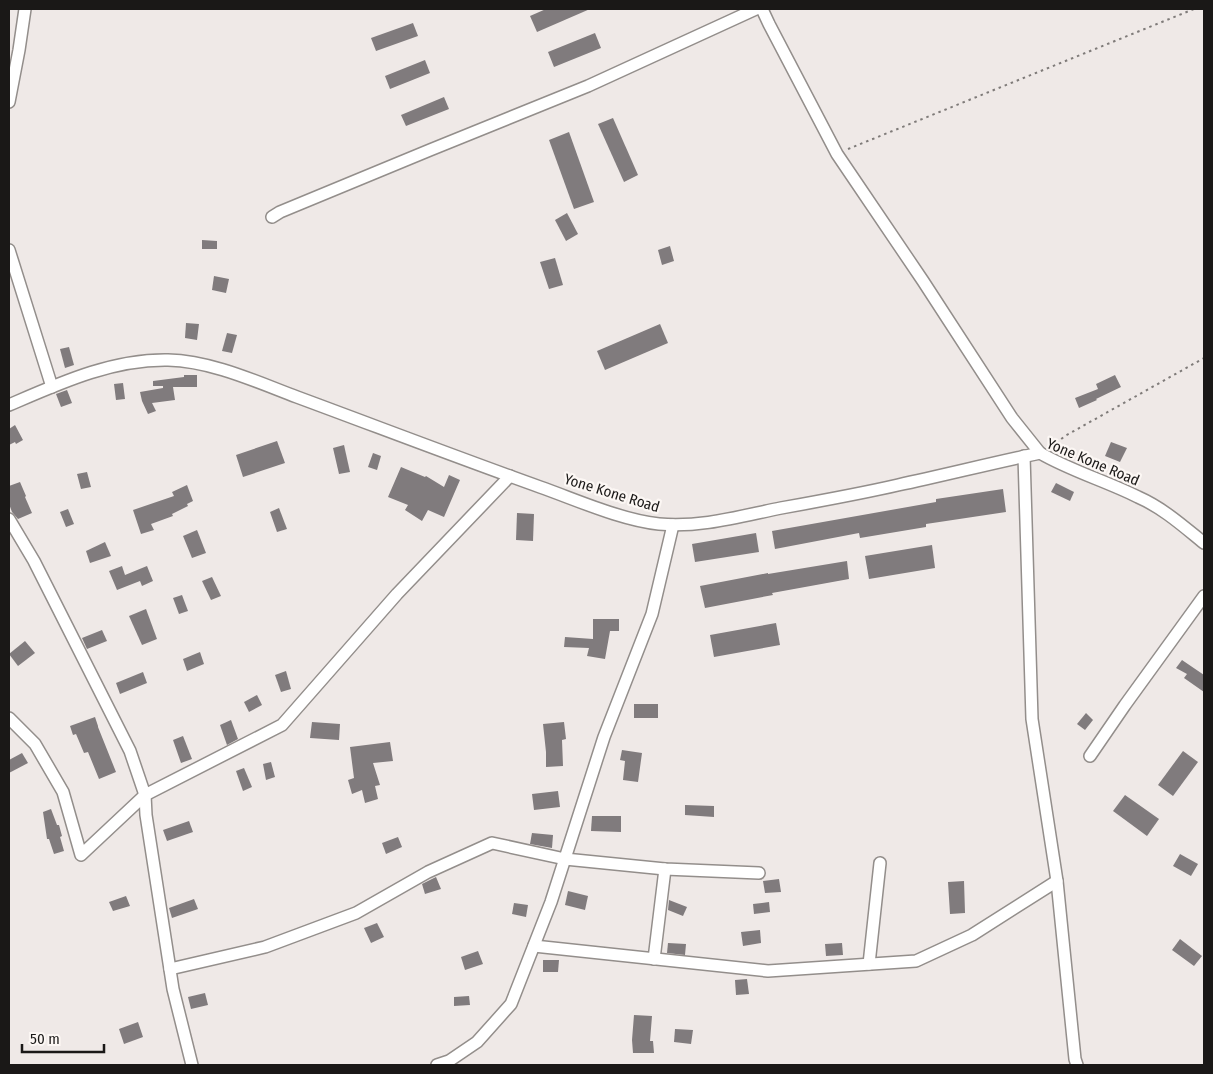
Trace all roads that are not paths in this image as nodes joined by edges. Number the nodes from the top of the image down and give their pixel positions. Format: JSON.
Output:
{"nodes":[{"id":1,"x":25,"y":9,"type":"edge"},
{"id":2,"x":756,"y":9,"type":"edge"},
{"id":3,"x":762,"y":9,"type":"edge"},
{"id":4,"x":9,"y":102,"type":"edge"},
{"id":5,"x":272,"y":217,"type":"dead end"},
{"id":6,"x":9,"y":250,"type":"edge"},
{"id":7,"x":52,"y":387,"type":"junction"},
{"id":8,"x":9,"y":405,"type":"edge"},
{"id":9,"x":1040,"y":453,"type":"junction"},
{"id":10,"x":1024,"y":456,"type":"junction"},
{"id":11,"x":510,"y":476,"type":"junction"},
{"id":12,"x":10,"y":525,"type":"edge"},
{"id":13,"x":673,"y":525,"type":"junction"},
{"id":14,"x":1204,"y":543,"type":"edge"},
{"id":15,"x":1204,"y":596,"type":"edge"},
{"id":16,"x":9,"y":718,"type":"edge"},
{"id":17,"x":1090,"y":756,"type":"dead end"},
{"id":18,"x":145,"y":794,"type":"junction"},
{"id":19,"x":565,"y":858,"type":"junction"},
{"id":20,"x":880,"y":863,"type":"dead end"},
{"id":21,"x":665,"y":869,"type":"junction"},
{"id":22,"x":759,"y":873,"type":"dead end"},
{"id":23,"x":1057,"y":881,"type":"junction"},
{"id":24,"x":534,"y":946,"type":"junction"},
{"id":25,"x":654,"y":960,"type":"junction"},
{"id":26,"x":869,"y":964,"type":"junction"},
{"id":27,"x":170,"y":969,"type":"junction"},
{"id":28,"x":192,"y":1065,"type":"edge"},
{"id":29,"x":437,"y":1065,"type":"edge"},
{"id":30,"x":1077,"y":1065,"type":"edge"}],
"edges":[{"from":1,"to":4,"type":"street"},
{"from":2,"to":5,"type":"street"},
{"from":3,"to":9,"type":"street"},
{"from":6,"to":7,"type":"street"},
{"from":7,"to":8,"type":"street","name":"Yone Kone Road"},
{"from":7,"to":11,"type":"street","name":"Yone Kone Road"},
{"from":9,"to":10,"type":"street","name":"Yone Kone Road"},
{"from":9,"to":14,"type":"street","name":"Yone Kone Road"},
{"from":10,"to":13,"type":"street","name":"Yone Kone Road"},
{"from":10,"to":23,"type":"street"},
{"from":11,"to":13,"type":"street","name":"Yone Kone Road"},
{"from":11,"to":18,"type":"street"},
{"from":12,"to":18,"type":"street"},
{"from":13,"to":19,"type":"street"},
{"from":15,"to":17,"type":"street"},
{"from":16,"to":18,"type":"street"},
{"from":18,"to":27,"type":"street"},
{"from":19,"to":21,"type":"street"},
{"from":19,"to":24,"type":"street"},
{"from":19,"to":27,"type":"street"},
{"from":20,"to":26,"type":"street"},
{"from":21,"to":22,"type":"street"},
{"from":21,"to":25,"type":"street"},
{"from":23,"to":26,"type":"street"},
{"from":23,"to":30,"type":"street"},
{"from":24,"to":25,"type":"street"},
{"from":24,"to":29,"type":"street"},
{"from":25,"to":26,"type":"street"},
{"from":27,"to":28,"type":"street"}]}
